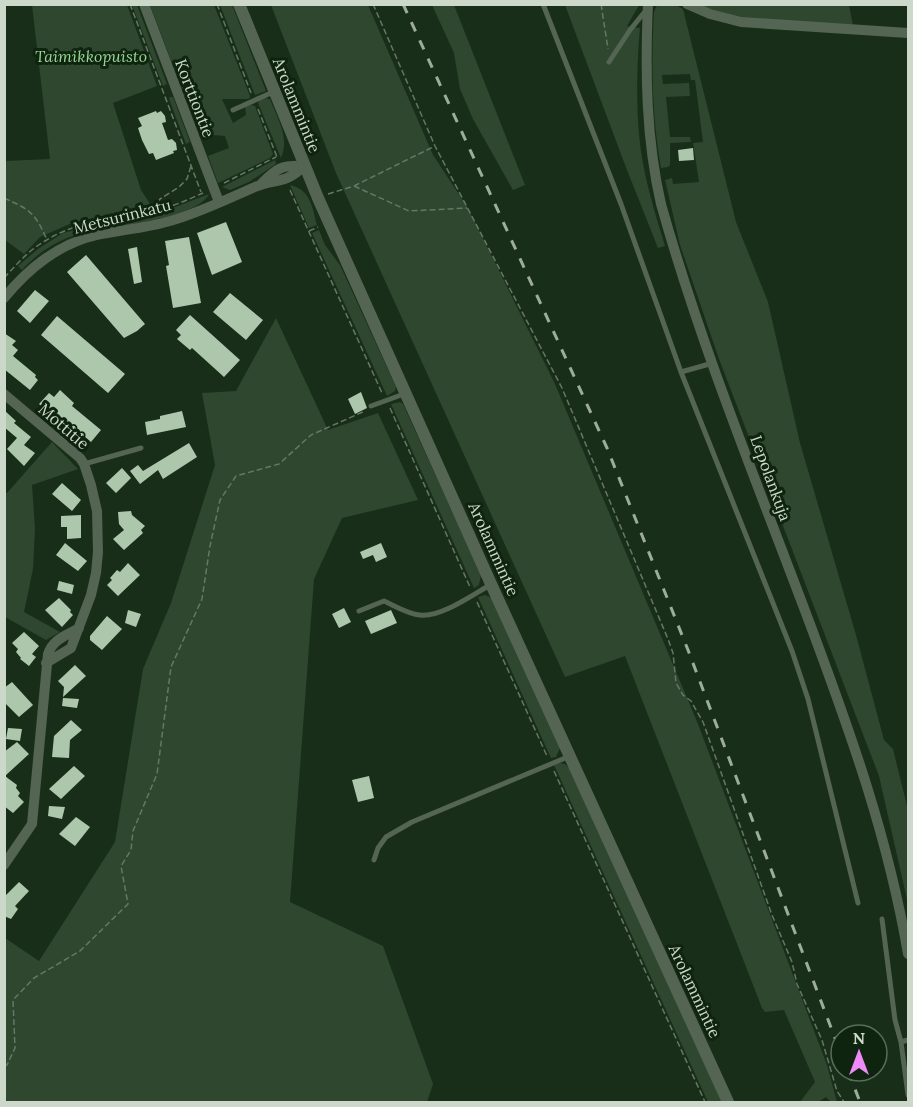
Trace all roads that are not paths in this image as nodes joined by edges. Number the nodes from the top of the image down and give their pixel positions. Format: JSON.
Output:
{"nodes":[{"id":1,"x":144,"y":4,"type":"edge"},
{"id":2,"x":239,"y":4,"type":"edge"},
{"id":3,"x":543,"y":4,"type":"edge"},
{"id":4,"x":687,"y":4,"type":"edge"},
{"id":5,"x":648,"y":6,"type":"edge"},
{"id":6,"x":909,"y":33,"type":"edge"},
{"id":7,"x":610,"y":60,"type":"road end"},
{"id":8,"x":273,"y":92,"type":"junction"},
{"id":9,"x":233,"y":110,"type":"dead end"},
{"id":10,"x":304,"y":166,"type":"junction"},
{"id":11,"x":261,"y":184,"type":"junction"},
{"id":12,"x":219,"y":202,"type":"junction"},
{"id":13,"x":4,"y":298,"type":"edge"},
{"id":14,"x":713,"y":363,"type":"junction"},
{"id":15,"x":681,"y":372,"type":"junction"},
{"id":16,"x":406,"y":393,"type":"junction"},
{"id":17,"x":4,"y":394,"type":"edge"},
{"id":18,"x":371,"y":406,"type":"road end"},
{"id":19,"x":141,"y":448,"type":"dead end"},
{"id":20,"x":84,"y":464,"type":"junction"},
{"id":21,"x":491,"y":584,"type":"junction"},
{"id":22,"x":359,"y":611,"type":"dead end"},
{"id":23,"x":570,"y":756,"type":"junction"},
{"id":24,"x":374,"y":860,"type":"dead end"},
{"id":25,"x":4,"y":865,"type":"edge"},
{"id":26,"x":858,"y":903,"type":"dead end"},
{"id":27,"x":882,"y":919,"type":"dead end"},
{"id":28,"x":909,"y":954,"type":"edge"},
{"id":29,"x":909,"y":1040,"type":"edge"},
{"id":30,"x":901,"y":1042,"type":"junction"},
{"id":31,"x":909,"y":1095,"type":"edge"},
{"id":32,"x":728,"y":1102,"type":"edge"}],
"edges":[{"from":1,"to":12,"type":"street","name":"Korttiontie"},
{"from":2,"to":8,"type":"street","name":"Arolammintie"},
{"from":3,"to":15,"type":"lane"},
{"from":4,"to":6,"type":"street"},
{"from":5,"to":7,"type":"lane"},
{"from":5,"to":14,"type":"street","name":"Lepolankuja"},
{"from":8,"to":9,"type":"lane"},
{"from":8,"to":10,"type":"street","name":"Arolammintie"},
{"from":10,"to":11,"type":"street","name":"Metsurinkatu"},
{"from":10,"to":11,"type":"street","name":"Metsurinkatu"},
{"from":10,"to":16,"type":"street","name":"Arolammintie"},
{"from":11,"to":12,"type":"street","name":"Metsurinkatu"},
{"from":12,"to":13,"type":"street","name":"Metsurinkatu"},
{"from":14,"to":15,"type":"lane"},
{"from":14,"to":28,"type":"street","name":"Lepolankuja"},
{"from":15,"to":26,"type":"lane"},
{"from":16,"to":18,"type":"lane"},
{"from":16,"to":21,"type":"street","name":"Arolammintie"},
{"from":17,"to":20,"type":"street","name":"Mottitie"},
{"from":19,"to":20,"type":"lane"},
{"from":20,"to":25,"type":"street","name":"Mottitie"},
{"from":21,"to":22,"type":"lane"},
{"from":21,"to":23,"type":"street","name":"Arolammintie"},
{"from":23,"to":24,"type":"lane"},
{"from":23,"to":32,"type":"street","name":"Arolammintie"},
{"from":27,"to":30,"type":"lane"},
{"from":29,"to":30,"type":"lane"},
{"from":30,"to":31,"type":"lane"}]}
